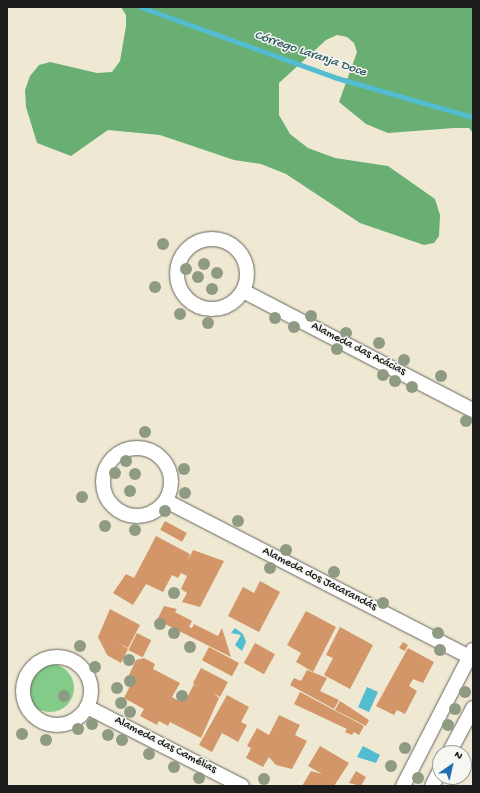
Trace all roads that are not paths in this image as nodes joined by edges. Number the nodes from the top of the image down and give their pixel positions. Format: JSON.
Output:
{"nodes":[{"id":1,"x":244,"y":291,"type":"junction"},
{"id":2,"x":473,"y":410,"type":"edge"},
{"id":3,"x":166,"y":501,"type":"junction"},
{"id":4,"x":472,"y":656,"type":"edge"},
{"id":5,"x":87,"y":707,"type":"junction"},
{"id":6,"x":473,"y":708,"type":"edge"},
{"id":7,"x":453,"y":745,"type":"edge"},
{"id":8,"x":242,"y":786,"type":"edge"},
{"id":9,"x":403,"y":786,"type":"edge"}],
"edges":[{"from":1,"to":1,"type":"street"},
{"from":1,"to":2,"type":"street","name":"Alameda das Acácias"},
{"from":3,"to":3,"type":"street"},
{"from":3,"to":4,"type":"street","name":"Alameda dos Jacarandás"},
{"from":4,"to":9,"type":"street"},
{"from":5,"to":5,"type":"street"},
{"from":5,"to":8,"type":"street","name":"Alameda das Camélias"},
{"from":6,"to":7,"type":"street"}]}
